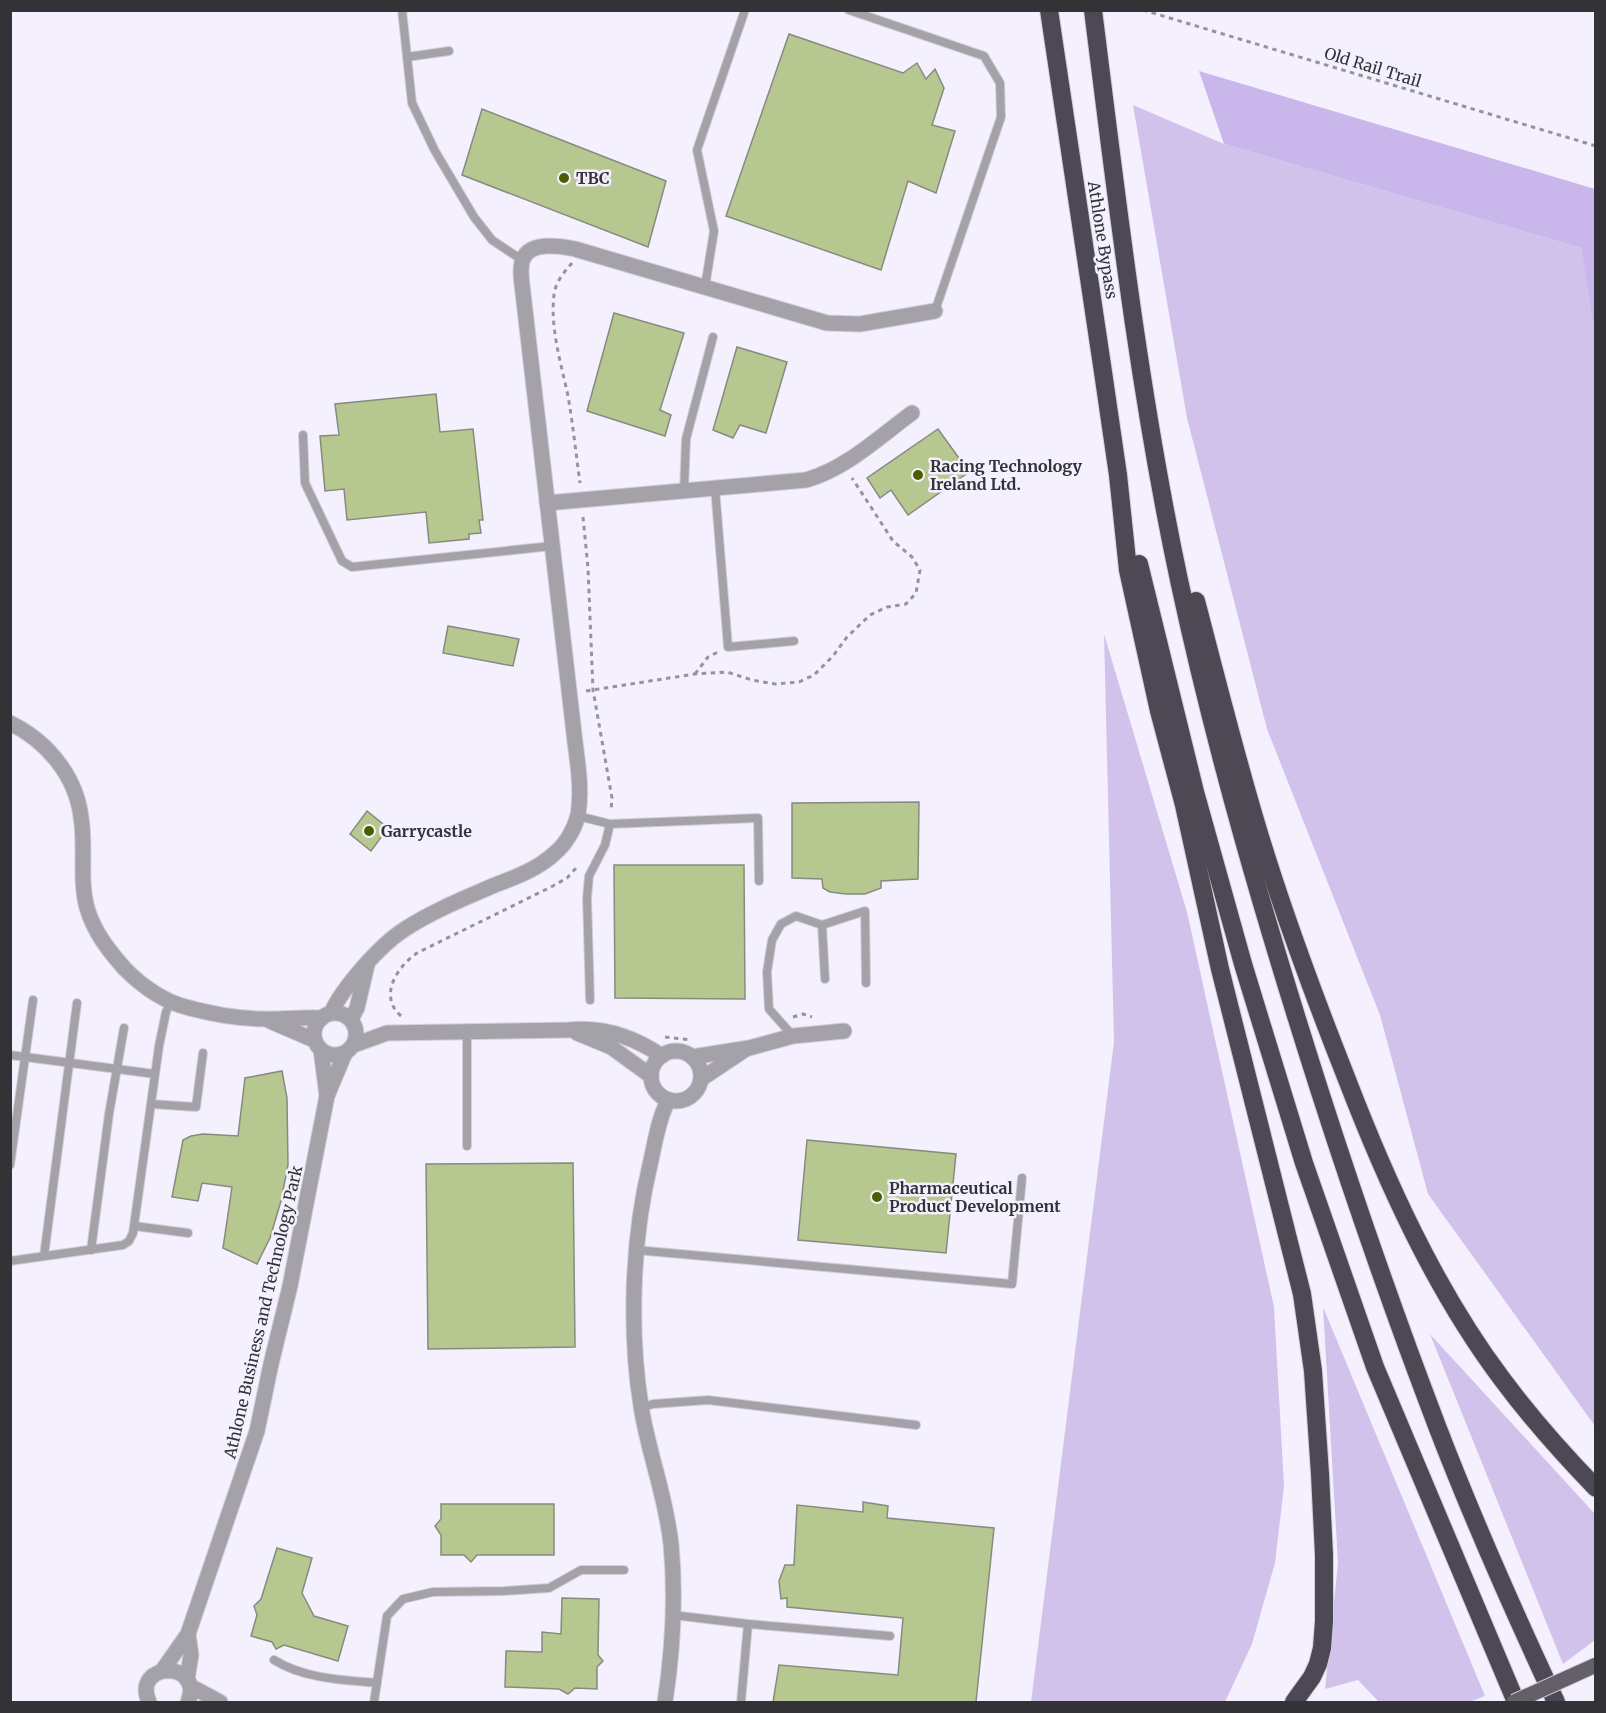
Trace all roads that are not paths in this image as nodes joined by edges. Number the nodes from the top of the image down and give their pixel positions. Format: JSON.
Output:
{"nodes":[{"id":1,"x":402,"y":10,"type":"edge"},
{"id":2,"x":745,"y":10,"type":"edge"},
{"id":3,"x":849,"y":10,"type":"edge"},
{"id":4,"x":1049,"y":10,"type":"edge"},
{"id":5,"x":1093,"y":10,"type":"edge"},
{"id":6,"x":448,"y":51,"type":"dead end"},
{"id":7,"x":407,"y":57,"type":"junction"},
{"id":8,"x":522,"y":260,"type":"junction"},
{"id":9,"x":705,"y":287,"type":"junction"},
{"id":10,"x":935,"y":311,"type":"joint"},
{"id":11,"x":713,"y":337,"type":"dead end"},
{"id":12,"x":912,"y":413,"type":"dead end"},
{"id":13,"x":303,"y":435,"type":"dead end"},
{"id":14,"x":1157,"y":466,"type":"junction"},
{"id":15,"x":1118,"y":475,"type":"junction"},
{"id":16,"x":715,"y":488,"type":"junction"},
{"id":17,"x":684,"y":491,"type":"junction"},
{"id":18,"x":547,"y":503,"type":"junction"},
{"id":19,"x":552,"y":546,"type":"junction"},
{"id":20,"x":794,"y":640,"type":"dead end"},
{"id":21,"x":10,"y":723,"type":"edge"},
{"id":22,"x":578,"y":816,"type":"junction"},
{"id":23,"x":610,"y":824,"type":"junction"},
{"id":24,"x":759,"y":881,"type":"dead end"},
{"id":25,"x":822,"y":925,"type":"junction"},
{"id":26,"x":367,"y":965,"type":"junction"},
{"id":27,"x":825,"y":979,"type":"dead end"},
{"id":28,"x":866,"y":983,"type":"dead end"},
{"id":29,"x":590,"y":999,"type":"dead end"},
{"id":30,"x":33,"y":1000,"type":"dead end"},
{"id":31,"x":171,"y":1002,"type":"junction"},
{"id":32,"x":77,"y":1003,"type":"dead end"},
{"id":33,"x":326,"y":1016,"type":"junction"},
{"id":34,"x":266,"y":1019,"type":"junction"},
{"id":35,"x":352,"y":1021,"type":"junction"},
{"id":36,"x":124,"y":1028,"type":"dead end"},
{"id":37,"x":568,"y":1030,"type":"junction"},
{"id":38,"x":467,"y":1031,"type":"junction"},
{"id":39,"x":844,"y":1031,"type":"dead end"},
{"id":40,"x":387,"y":1033,"type":"junction"},
{"id":41,"x":793,"y":1036,"type":"junction"},
{"id":42,"x":318,"y":1045,"type":"junction"},
{"id":43,"x":749,"y":1048,"type":"junction"},
{"id":44,"x":349,"y":1049,"type":"junction"},
{"id":45,"x":203,"y":1053,"type":"dead end"},
{"id":46,"x":10,"y":1055,"type":"edge"},
{"id":47,"x":662,"y":1056,"type":"junction"},
{"id":48,"x":25,"y":1057,"type":"junction"},
{"id":49,"x":692,"y":1057,"type":"junction"},
{"id":50,"x":68,"y":1063,"type":"junction"},
{"id":51,"x":117,"y":1069,"type":"junction"},
{"id":52,"x":155,"y":1074,"type":"junction"},
{"id":53,"x":651,"y":1076,"type":"junction"},
{"id":54,"x":701,"y":1079,"type":"junction"},
{"id":55,"x":327,"y":1096,"type":"junction"},
{"id":56,"x":669,"y":1100,"type":"junction"},
{"id":57,"x":151,"y":1104,"type":"junction"},
{"id":58,"x":467,"y":1146,"type":"dead end"},
{"id":59,"x":10,"y":1166,"type":"edge"},
{"id":60,"x":1022,"y":1178,"type":"dead end"},
{"id":61,"x":134,"y":1226,"type":"junction"},
{"id":62,"x":188,"y":1233,"type":"dead end"},
{"id":63,"x":91,"y":1250,"type":"junction"},
{"id":64,"x":636,"y":1250,"type":"junction"},
{"id":65,"x":44,"y":1257,"type":"junction"},
{"id":66,"x":10,"y":1262,"type":"edge"},
{"id":67,"x":641,"y":1408,"type":"junction"},
{"id":68,"x":916,"y":1425,"type":"dead end"},
{"id":69,"x":1596,"y":1488,"type":"edge"},
{"id":70,"x":624,"y":1570,"type":"dead end"},
{"id":71,"x":674,"y":1615,"type":"junction"},
{"id":72,"x":747,"y":1624,"type":"junction"},
{"id":73,"x":188,"y":1634,"type":"junction"},
{"id":74,"x":890,"y":1636,"type":"dead end"},
{"id":75,"x":274,"y":1660,"type":"dead end"},
{"id":76,"x":1596,"y":1665,"type":"edge"},
{"id":77,"x":162,"y":1671,"type":"junction"},
{"id":78,"x":189,"y":1683,"type":"junction"},
{"id":79,"x":377,"y":1683,"type":"junction"},
{"id":80,"x":149,"y":1702,"type":"edge"},
{"id":81,"x":188,"y":1702,"type":"edge"},
{"id":82,"x":220,"y":1702,"type":"edge"},
{"id":83,"x":374,"y":1702,"type":"edge"},
{"id":84,"x":665,"y":1702,"type":"edge"},
{"id":85,"x":741,"y":1702,"type":"edge"},
{"id":86,"x":1294,"y":1702,"type":"edge"},
{"id":87,"x":1515,"y":1702,"type":"edge"},
{"id":88,"x":1557,"y":1702,"type":"edge"}],
"edges":[{"from":1,"to":7,"type":"lane"},
{"from":2,"to":9,"type":"lane"},
{"from":3,"to":10,"type":"lane"},
{"from":4,"to":15,"type":"highway","name":"Athlone Bypass"},
{"from":5,"to":14,"type":"highway","name":"Athlone Bypass"},
{"from":6,"to":7,"type":"lane"},
{"from":7,"to":8,"type":"lane"},
{"from":8,"to":9,"type":"street"},
{"from":8,"to":18,"type":"street","name":"Athlone Business and Technology Park"},
{"from":9,"to":10,"type":"street"},
{"from":11,"to":17,"type":"lane"},
{"from":12,"to":16,"type":"street"},
{"from":13,"to":19,"type":"lane"},
{"from":14,"to":69,"type":"highway"},
{"from":14,"to":88,"type":"highway"},
{"from":15,"to":86,"type":"highway"},
{"from":15,"to":87,"type":"highway"},
{"from":16,"to":17,"type":"street"},
{"from":16,"to":20,"type":"lane"},
{"from":17,"to":18,"type":"street"},
{"from":18,"to":19,"type":"street","name":"Athlone Business and Technology Park"},
{"from":19,"to":22,"type":"street","name":"Athlone Business and Technology Park"},
{"from":21,"to":31,"type":"street"},
{"from":22,"to":23,"type":"lane"},
{"from":22,"to":26,"type":"street","name":"Athlone Business and Technology Park"},
{"from":23,"to":24,"type":"lane"},
{"from":23,"to":29,"type":"lane"},
{"from":25,"to":27,"type":"lane"},
{"from":25,"to":28,"type":"lane"},
{"from":25,"to":41,"type":"lane"},
{"from":26,"to":33,"type":"street","name":"Athlone Business and Technology Park"},
{"from":26,"to":35,"type":"street","name":"Athlone Business and Technology Park"},
{"from":30,"to":48,"type":"lane"},
{"from":31,"to":34,"type":"street"},
{"from":31,"to":52,"type":"lane"},
{"from":32,"to":50,"type":"lane"},
{"from":33,"to":34,"type":"street"},
{"from":33,"to":35,"type":"street"},
{"from":33,"to":42,"type":"street","name":"Athlone Business and Technology Park"},
{"from":34,"to":42,"type":"street"},
{"from":35,"to":40,"type":"street"},
{"from":35,"to":44,"type":"street","name":"Athlone Business and Technology Park"},
{"from":36,"to":51,"type":"lane"},
{"from":37,"to":38,"type":"street"},
{"from":37,"to":47,"type":"street"},
{"from":37,"to":53,"type":"street"},
{"from":38,"to":40,"type":"street"},
{"from":38,"to":58,"type":"lane"},
{"from":39,"to":41,"type":"street"},
{"from":40,"to":44,"type":"street"},
{"from":41,"to":43,"type":"street"},
{"from":42,"to":44,"type":"street"},
{"from":42,"to":55,"type":"street","name":"Athlone Business and Technology Park"},
{"from":43,"to":49,"type":"street"},
{"from":43,"to":54,"type":"street"},
{"from":44,"to":55,"type":"street","name":"Athlone Business and Technology Park"},
{"from":45,"to":57,"type":"lane"},
{"from":46,"to":48,"type":"lane"},
{"from":47,"to":49,"type":"street"},
{"from":47,"to":53,"type":"street"},
{"from":48,"to":50,"type":"lane"},
{"from":48,"to":59,"type":"lane"},
{"from":49,"to":54,"type":"street"},
{"from":50,"to":51,"type":"lane"},
{"from":50,"to":65,"type":"lane"},
{"from":51,"to":52,"type":"lane"},
{"from":51,"to":63,"type":"lane"},
{"from":52,"to":57,"type":"lane"},
{"from":53,"to":56,"type":"street"},
{"from":54,"to":56,"type":"street"},
{"from":55,"to":73,"type":"street","name":"Athlone Business and Technology Park"},
{"from":56,"to":64,"type":"street"},
{"from":57,"to":61,"type":"lane"},
{"from":60,"to":64,"type":"lane"},
{"from":61,"to":62,"type":"lane"},
{"from":61,"to":63,"type":"lane"},
{"from":63,"to":65,"type":"lane"},
{"from":64,"to":67,"type":"street"},
{"from":65,"to":66,"type":"lane"},
{"from":67,"to":68,"type":"lane"},
{"from":67,"to":71,"type":"street"},
{"from":70,"to":79,"type":"lane"},
{"from":71,"to":72,"type":"lane"},
{"from":71,"to":84,"type":"street"},
{"from":72,"to":74,"type":"lane"},
{"from":72,"to":85,"type":"lane"},
{"from":73,"to":77,"type":"street","name":"Athlone Business and Technology Park"},
{"from":73,"to":78,"type":"street","name":"Athlone Business and Technology Park"},
{"from":75,"to":79,"type":"lane"},
{"from":76,"to":87,"type":"main road","bridge":true},
{"from":77,"to":78,"type":"street"},
{"from":77,"to":80,"type":"street","name":"Athlone Business and Technology Park"},
{"from":78,"to":81,"type":"street","name":"Athlone Business and Technology Park"},
{"from":78,"to":82,"type":"street"},
{"from":79,"to":83,"type":"lane"}]}
